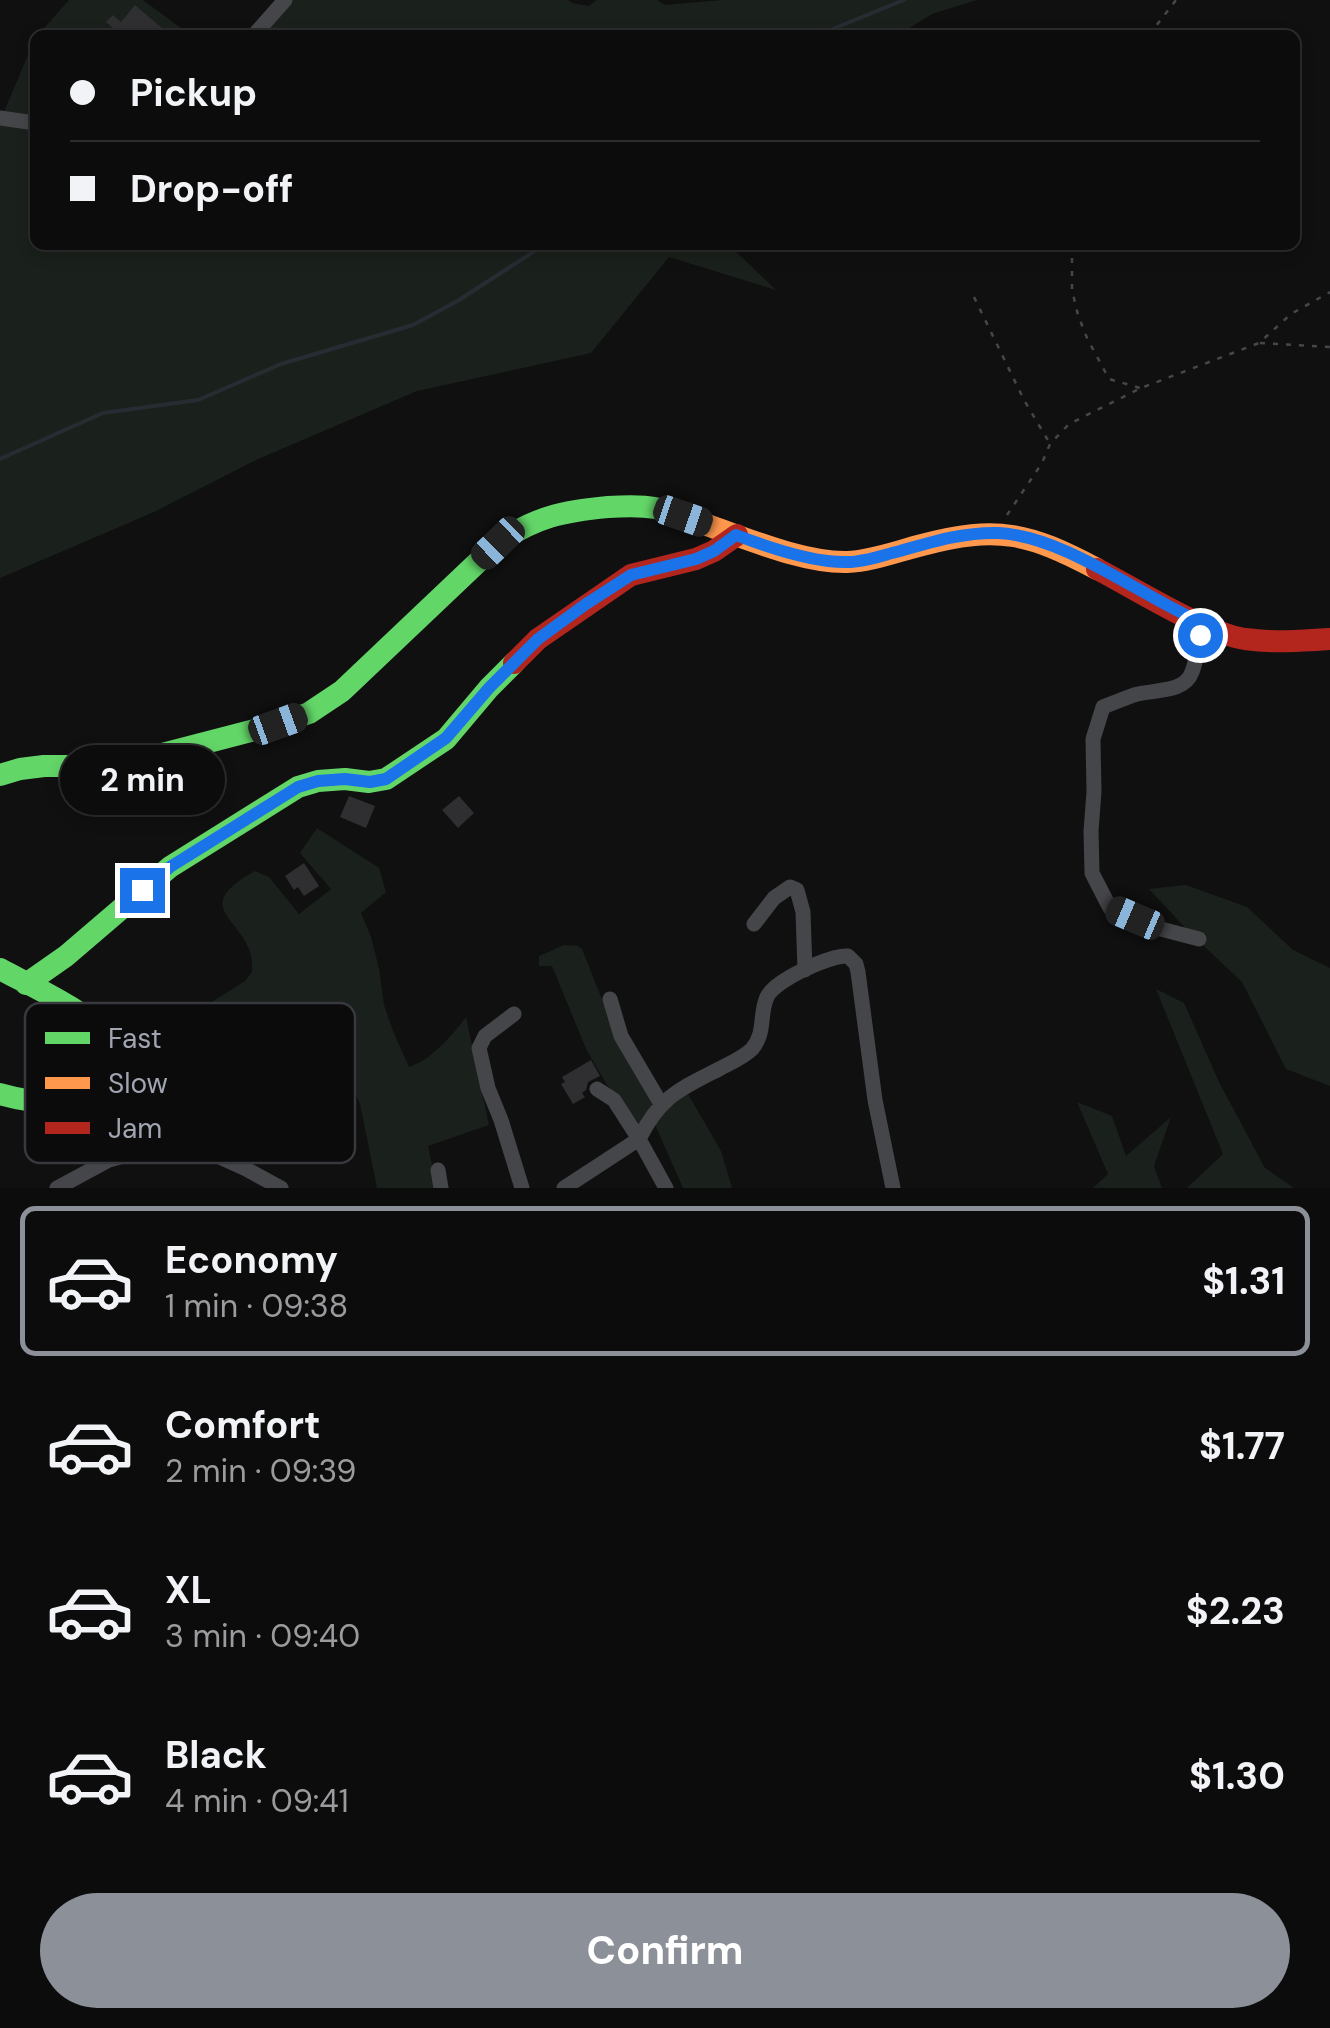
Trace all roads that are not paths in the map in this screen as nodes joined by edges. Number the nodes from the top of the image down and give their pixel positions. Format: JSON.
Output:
{"nodes":[{"id":1,"x":286,"y":0,"type":"edge"},
{"id":2,"x":259,"y":30,"type":"edge"},
{"id":3,"x":0,"y":118,"type":"edge"},
{"id":4,"x":30,"y":122,"type":"edge"},
{"id":5,"x":736,"y":535,"type":"junction"},
{"id":6,"x":1207,"y":625,"type":"junction"},
{"id":7,"x":1330,"y":639,"type":"edge"},
{"id":8,"x":0,"y":774,"type":"edge"},
{"id":9,"x":754,"y":924,"type":"dead end"},
{"id":10,"x":1199,"y":939,"type":"dead end"},
{"id":11,"x":0,"y":969,"type":"edge"},
{"id":12,"x":805,"y":970,"type":"junction"},
{"id":13,"x":26,"y":984,"type":"junction"},
{"id":14,"x":610,"y":999,"type":"dead end"},
{"id":15,"x":60,"y":1003,"type":"edge"},
{"id":16,"x":514,"y":1014,"type":"dead end"},
{"id":17,"x":597,"y":1089,"type":"dead end"},
{"id":18,"x":0,"y":1094,"type":"edge"},
{"id":19,"x":25,"y":1102,"type":"edge"},
{"id":20,"x":661,"y":1104,"type":"junction"},
{"id":21,"x":640,"y":1139,"type":"junction"},
{"id":22,"x":103,"y":1163,"type":"edge"},
{"id":23,"x":233,"y":1163,"type":"edge"},
{"id":24,"x":438,"y":1170,"type":"dead end"},
{"id":25,"x":57,"y":1188,"type":"edge"},
{"id":26,"x":281,"y":1188,"type":"edge"},
{"id":27,"x":442,"y":1188,"type":"edge"},
{"id":28,"x":522,"y":1188,"type":"edge"},
{"id":29,"x":564,"y":1188,"type":"edge"},
{"id":30,"x":666,"y":1188,"type":"edge"},
{"id":31,"x":893,"y":1188,"type":"edge"}],
"edges":[{"from":1,"to":2,"type":"street"},
{"from":3,"to":4,"type":"street"},
{"from":5,"to":6,"type":"street"},
{"from":5,"to":8,"type":"street"},
{"from":5,"to":13,"type":"street"},
{"from":6,"to":7,"type":"street"},
{"from":6,"to":10,"type":"street"},
{"from":9,"to":12,"type":"street"},
{"from":11,"to":13,"type":"street"},
{"from":12,"to":20,"type":"street"},
{"from":12,"to":31,"type":"street"},
{"from":13,"to":15,"type":"street"},
{"from":14,"to":20,"type":"street"},
{"from":16,"to":28,"type":"street"},
{"from":17,"to":21,"type":"street"},
{"from":18,"to":19,"type":"street"},
{"from":20,"to":21,"type":"street"},
{"from":21,"to":29,"type":"street"},
{"from":21,"to":30,"type":"street"},
{"from":22,"to":25,"type":"street"},
{"from":23,"to":26,"type":"street"},
{"from":24,"to":27,"type":"street"}]}
